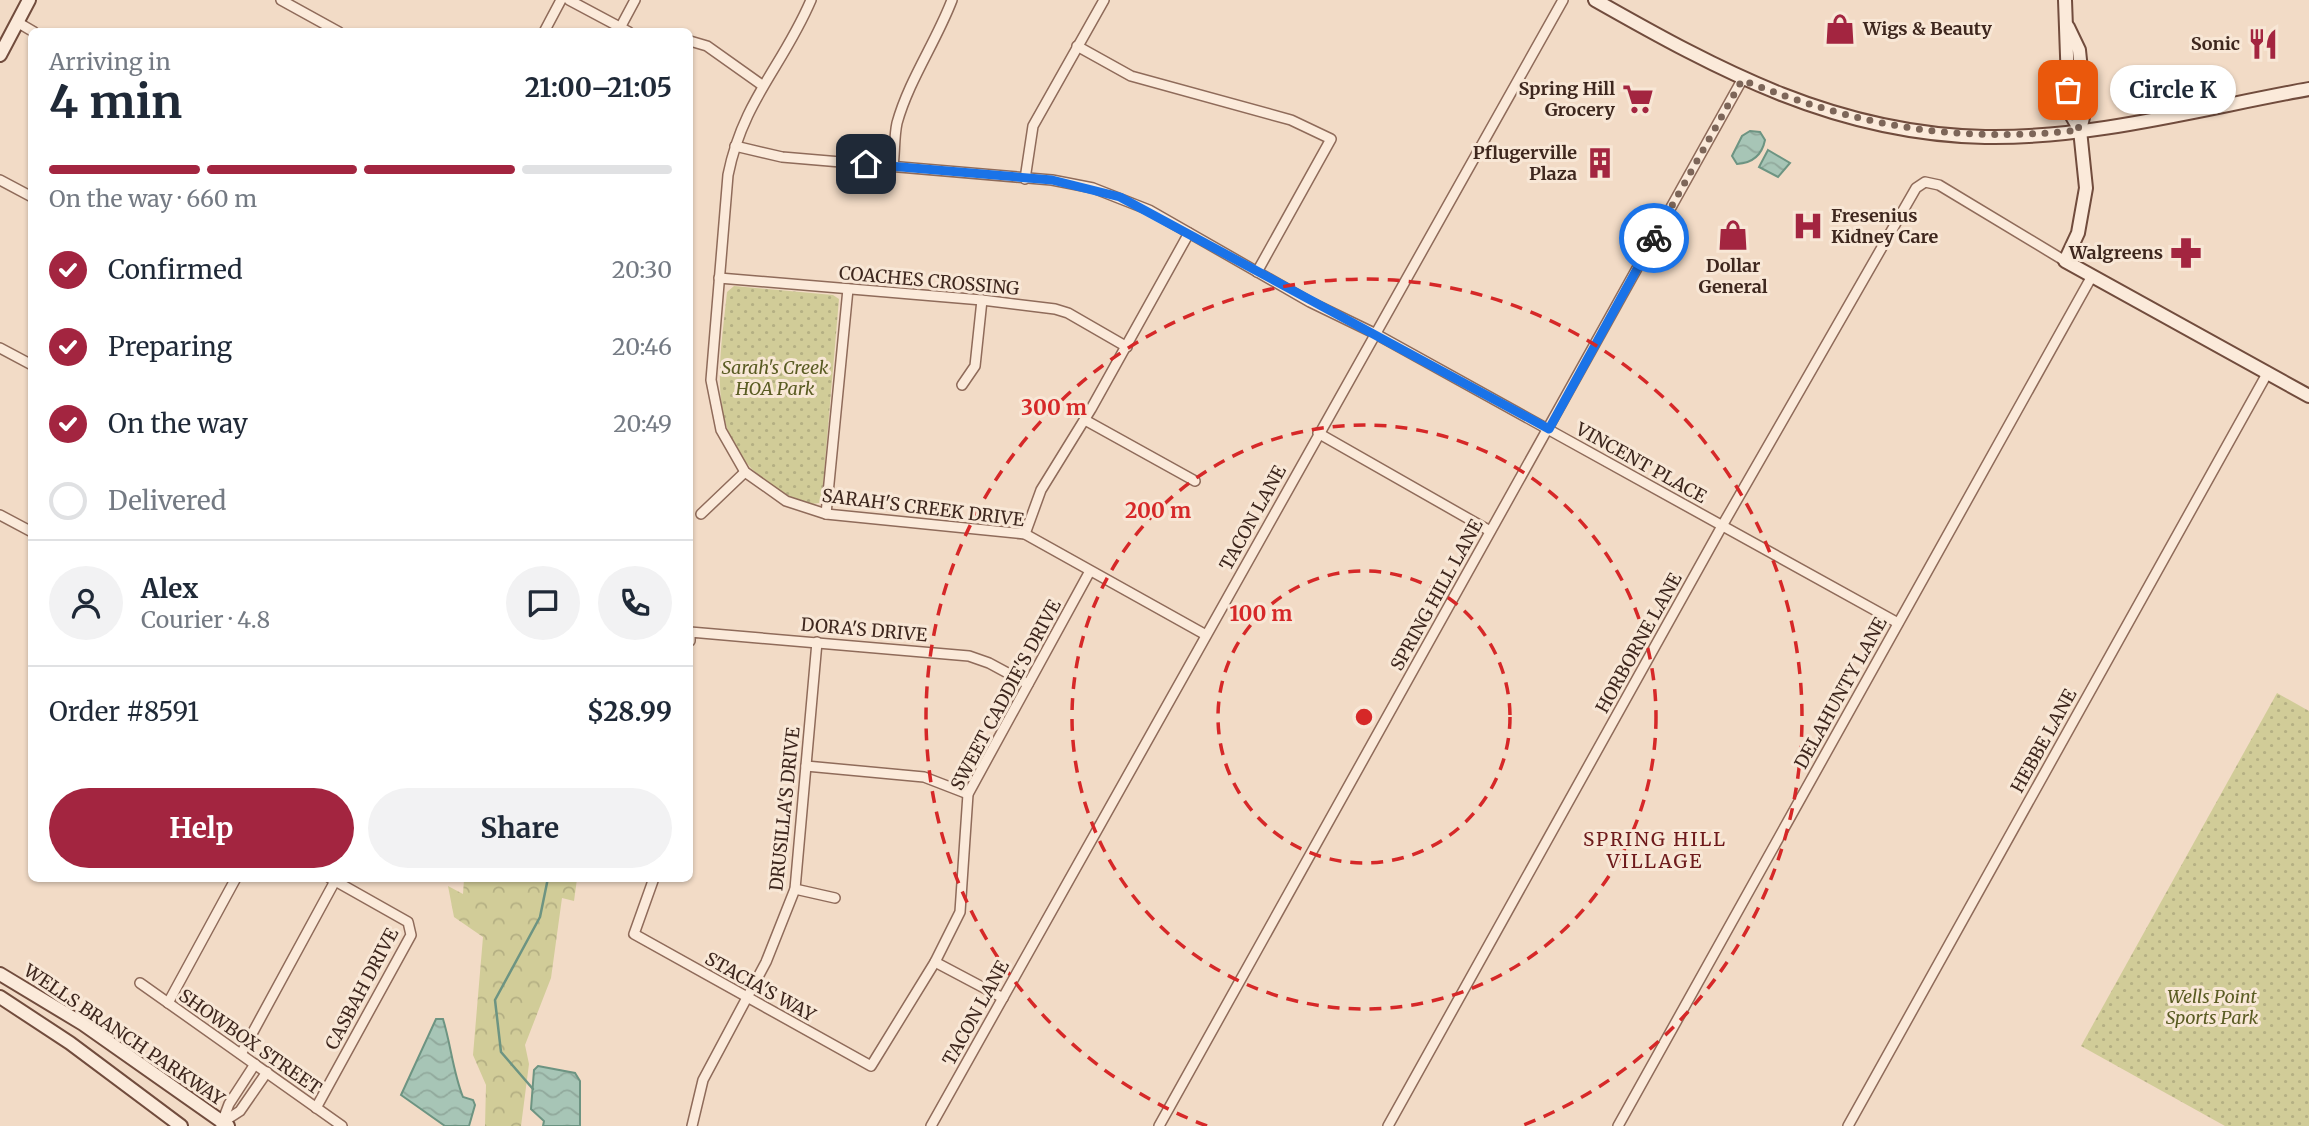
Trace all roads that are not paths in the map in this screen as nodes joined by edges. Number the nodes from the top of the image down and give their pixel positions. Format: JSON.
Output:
{"nodes":[{"id":1,"x":29,"y":0,"type":"edge"},
{"id":2,"x":281,"y":0,"type":"edge"},
{"id":3,"x":561,"y":0,"type":"edge"},
{"id":4,"x":569,"y":0,"type":"edge"},
{"id":5,"x":635,"y":0,"type":"edge"},
{"id":6,"x":811,"y":0,"type":"edge"},
{"id":7,"x":952,"y":0,"type":"edge"},
{"id":8,"x":1104,"y":0,"type":"edge"},
{"id":9,"x":1563,"y":0,"type":"edge"},
{"id":10,"x":1595,"y":0,"type":"edge"},
{"id":11,"x":2065,"y":0,"type":"edge"},
{"id":12,"x":17,"y":22,"type":"junction"},
{"id":13,"x":28,"y":28,"type":"edge"},
{"id":14,"x":332,"y":28,"type":"edge"},
{"id":15,"x":546,"y":28,"type":"edge"},
{"id":16,"x":620,"y":28,"type":"edge"},
{"id":17,"x":625,"y":28,"type":"edge"},
{"id":18,"x":693,"y":42,"type":"edge"},
{"id":19,"x":1077,"y":46,"type":"junction"},
{"id":20,"x":0,"y":55,"type":"edge"},
{"id":21,"x":1742,"y":80,"type":"junction"},
{"id":22,"x":762,"y":85,"type":"junction"},
{"id":23,"x":2309,"y":89,"type":"edge"},
{"id":24,"x":2080,"y":130,"type":"junction"},
{"id":25,"x":735,"y":146,"type":"junction"},
{"id":26,"x":893,"y":166,"type":"junction"},
{"id":27,"x":1025,"y":179,"type":"junction"},
{"id":28,"x":0,"y":180,"type":"edge"},
{"id":29,"x":28,"y":195,"type":"edge"},
{"id":30,"x":1189,"y":233,"type":"junction"},
{"id":31,"x":2065,"y":261,"type":"junction"},
{"id":32,"x":1257,"y":272,"type":"junction"},
{"id":33,"x":2092,"y":276,"type":"junction"},
{"id":34,"x":719,"y":278,"type":"junction"},
{"id":35,"x":848,"y":289,"type":"junction"},
{"id":36,"x":982,"y":300,"type":"junction"},
{"id":37,"x":1374,"y":333,"type":"junction"},
{"id":38,"x":1127,"y":347,"type":"junction"},
{"id":39,"x":0,"y":348,"type":"edge"},
{"id":40,"x":28,"y":363,"type":"edge"},
{"id":41,"x":2268,"y":372,"type":"junction"},
{"id":42,"x":962,"y":385,"type":"dead end"},
{"id":43,"x":2309,"y":396,"type":"edge"},
{"id":44,"x":1085,"y":420,"type":"junction"},
{"id":45,"x":1549,"y":429,"type":"junction"},
{"id":46,"x":1318,"y":433,"type":"junction"},
{"id":47,"x":745,"y":472,"type":"junction"},
{"id":48,"x":1195,"y":481,"type":"dead end"},
{"id":49,"x":826,"y":513,"type":"junction"},
{"id":50,"x":701,"y":514,"type":"dead end"},
{"id":51,"x":0,"y":515,"type":"edge"},
{"id":52,"x":1722,"y":526,"type":"junction"},
{"id":53,"x":28,"y":530,"type":"edge"},
{"id":54,"x":1490,"y":531,"type":"junction"},
{"id":55,"x":1025,"y":534,"type":"junction"},
{"id":56,"x":1090,"y":571,"type":"junction"},
{"id":57,"x":1898,"y":623,"type":"junction"},
{"id":58,"x":693,"y":632,"type":"edge"},
{"id":59,"x":1206,"y":635,"type":"junction"},
{"id":60,"x":817,"y":642,"type":"junction"},
{"id":61,"x":1027,"y":684,"type":"junction"},
{"id":62,"x":806,"y":766,"type":"junction"},
{"id":63,"x":968,"y":794,"type":"junction"},
{"id":64,"x":234,"y":882,"type":"edge"},
{"id":65,"x":331,"y":882,"type":"edge"},
{"id":66,"x":336,"y":882,"type":"edge"},
{"id":67,"x":653,"y":882,"type":"edge"},
{"id":68,"x":795,"y":889,"type":"junction"},
{"id":69,"x":835,"y":898,"type":"dead end"},
{"id":70,"x":935,"y":962,"type":"junction"},
{"id":71,"x":0,"y":974,"type":"edge"},
{"id":72,"x":0,"y":982,"type":"edge"},
{"id":73,"x":140,"y":983,"type":"dead end"},
{"id":74,"x":24,"y":986,"type":"junction"},
{"id":75,"x":0,"y":997,"type":"edge"},
{"id":76,"x":1003,"y":998,"type":"junction"},
{"id":77,"x":748,"y":999,"type":"junction"},
{"id":78,"x":168,"y":1003,"type":"junction"},
{"id":79,"x":241,"y":1054,"type":"junction"},
{"id":80,"x":255,"y":1064,"type":"junction"},
{"id":81,"x":871,"y":1066,"type":"joint"},
{"id":82,"x":267,"y":1072,"type":"junction"},
{"id":83,"x":316,"y":1108,"type":"junction"},
{"id":84,"x":224,"y":1125,"type":"edge"},
{"id":85,"x":181,"y":1126,"type":"edge"},
{"id":86,"x":342,"y":1126,"type":"edge"},
{"id":87,"x":692,"y":1126,"type":"edge"},
{"id":88,"x":931,"y":1126,"type":"edge"},
{"id":89,"x":1160,"y":1126,"type":"edge"},
{"id":90,"x":1388,"y":1126,"type":"edge"},
{"id":91,"x":1618,"y":1126,"type":"edge"},
{"id":92,"x":1848,"y":1126,"type":"edge"}],
"edges":[{"from":1,"to":12,"type":"main road"},
{"from":2,"to":14,"type":"street"},
{"from":3,"to":15,"type":"street"},
{"from":4,"to":16,"type":"street"},
{"from":5,"to":17,"type":"street"},
{"from":6,"to":22,"type":"street","name":"SARAH'S CREEK DRIVE"},
{"from":7,"to":26,"type":"street"},
{"from":8,"to":19,"type":"street"},
{"from":9,"to":37,"type":"street","name":"TACON LANE"},
{"from":10,"to":21,"type":"main road"},
{"from":11,"to":24,"type":"main road"},
{"from":12,"to":13,"type":"street"},
{"from":12,"to":20,"type":"main road"},
{"from":18,"to":22,"type":"street"},
{"from":19,"to":27,"type":"street"},
{"from":19,"to":32,"type":"street"},
{"from":21,"to":24,"type":"main road"},
{"from":21,"to":45,"type":"street","name":"SPRING HILL LANE"},
{"from":22,"to":25,"type":"street","name":"SARAH'S CREEK DRIVE"},
{"from":23,"to":24,"type":"main road"},
{"from":24,"to":31,"type":"main road"},
{"from":25,"to":26,"type":"street","name":"VINCENT PLACE"},
{"from":25,"to":34,"type":"street","name":"SARAH'S CREEK DRIVE"},
{"from":26,"to":27,"type":"street","name":"VINCENT PLACE"},
{"from":27,"to":30,"type":"street","name":"VINCENT PLACE"},
{"from":28,"to":29,"type":"street"},
{"from":30,"to":32,"type":"street","name":"VINCENT PLACE"},
{"from":30,"to":38,"type":"street"},
{"from":31,"to":33,"type":"main road"},
{"from":31,"to":52,"type":"street","name":"HORBORNE LANE"},
{"from":32,"to":37,"type":"street","name":"VINCENT PLACE"},
{"from":33,"to":41,"type":"main road"},
{"from":33,"to":57,"type":"street","name":"DELAHUNTY LANE"},
{"from":34,"to":35,"type":"street","name":"COACHES CROSSING"},
{"from":34,"to":47,"type":"street","name":"SARAH'S CREEK DRIVE"},
{"from":35,"to":36,"type":"street","name":"COACHES CROSSING"},
{"from":35,"to":49,"type":"street"},
{"from":36,"to":38,"type":"street","name":"COACHES CROSSING"},
{"from":36,"to":42,"type":"street"},
{"from":37,"to":45,"type":"street","name":"VINCENT PLACE"},
{"from":37,"to":46,"type":"street","name":"TACON LANE"},
{"from":38,"to":44,"type":"street"},
{"from":39,"to":40,"type":"street"},
{"from":41,"to":43,"type":"main road"},
{"from":41,"to":92,"type":"street","name":"HEBBE LANE"},
{"from":44,"to":48,"type":"street"},
{"from":44,"to":55,"type":"street"},
{"from":45,"to":52,"type":"street","name":"VINCENT PLACE"},
{"from":45,"to":54,"type":"street","name":"SPRING HILL LANE"},
{"from":46,"to":54,"type":"street"},
{"from":46,"to":59,"type":"street","name":"TACON LANE"},
{"from":47,"to":49,"type":"street","name":"SARAH'S CREEK DRIVE"},
{"from":47,"to":50,"type":"street"},
{"from":49,"to":55,"type":"street","name":"SARAH'S CREEK DRIVE"},
{"from":51,"to":53,"type":"street"},
{"from":52,"to":57,"type":"street","name":"VINCENT PLACE"},
{"from":52,"to":90,"type":"street","name":"HORBORNE LANE"},
{"from":54,"to":89,"type":"street","name":"SPRING HILL LANE"},
{"from":55,"to":56,"type":"street","name":"SARAH'S CREEK DRIVE"},
{"from":56,"to":59,"type":"street","name":"SARAH'S CREEK DRIVE"},
{"from":56,"to":61,"type":"street","name":"SWEET CADDIE'S DRIVE"},
{"from":57,"to":91,"type":"street","name":"DELAHUNTY LANE"},
{"from":58,"to":60,"type":"street","name":"DORA'S DRIVE"},
{"from":59,"to":76,"type":"street","name":"TACON LANE"},
{"from":60,"to":61,"type":"street","name":"DORA'S DRIVE"},
{"from":60,"to":62,"type":"street","name":"DRUSILLA'S DRIVE"},
{"from":61,"to":63,"type":"street","name":"SWEET CADDIE'S DRIVE"},
{"from":62,"to":63,"type":"street"},
{"from":62,"to":68,"type":"street","name":"DRUSILLA'S DRIVE"},
{"from":63,"to":70,"type":"street","name":"SWEET CADDIE'S DRIVE"},
{"from":64,"to":78,"type":"street"},
{"from":65,"to":79,"type":"street"},
{"from":66,"to":83,"type":"street","name":"CASBAH DRIVE"},
{"from":67,"to":77,"type":"street","name":"STACIA'S WAY"},
{"from":68,"to":69,"type":"street"},
{"from":68,"to":77,"type":"street","name":"DRUSILLA'S DRIVE"},
{"from":70,"to":76,"type":"street"},
{"from":70,"to":81,"type":"street","name":"SWEET CADDIE'S DRIVE"},
{"from":71,"to":74,"type":"main road","name":"WELLS BRANCH PARKWAY"},
{"from":72,"to":74,"type":"main road"},
{"from":73,"to":78,"type":"street","name":"SHOWBOX STREET"},
{"from":74,"to":84,"type":"main road","name":"WELLS BRANCH PARKWAY"},
{"from":75,"to":85,"type":"main road","name":"WELLS BRANCH PARKWAY"},
{"from":76,"to":88,"type":"street","name":"TACON LANE"},
{"from":77,"to":81,"type":"street","name":"STACIA'S WAY"},
{"from":77,"to":87,"type":"street","name":"DRUSILLA'S DRIVE"},
{"from":78,"to":79,"type":"street","name":"SHOWBOX STREET"},
{"from":79,"to":80,"type":"street","name":"SHOWBOX STREET"},
{"from":80,"to":82,"type":"street","name":"SHOWBOX STREET"},
{"from":80,"to":84,"type":"street"},
{"from":82,"to":83,"type":"street","name":"SHOWBOX STREET"},
{"from":82,"to":84,"type":"street"},
{"from":83,"to":86,"type":"street","name":"SHOWBOX STREET"}]}
